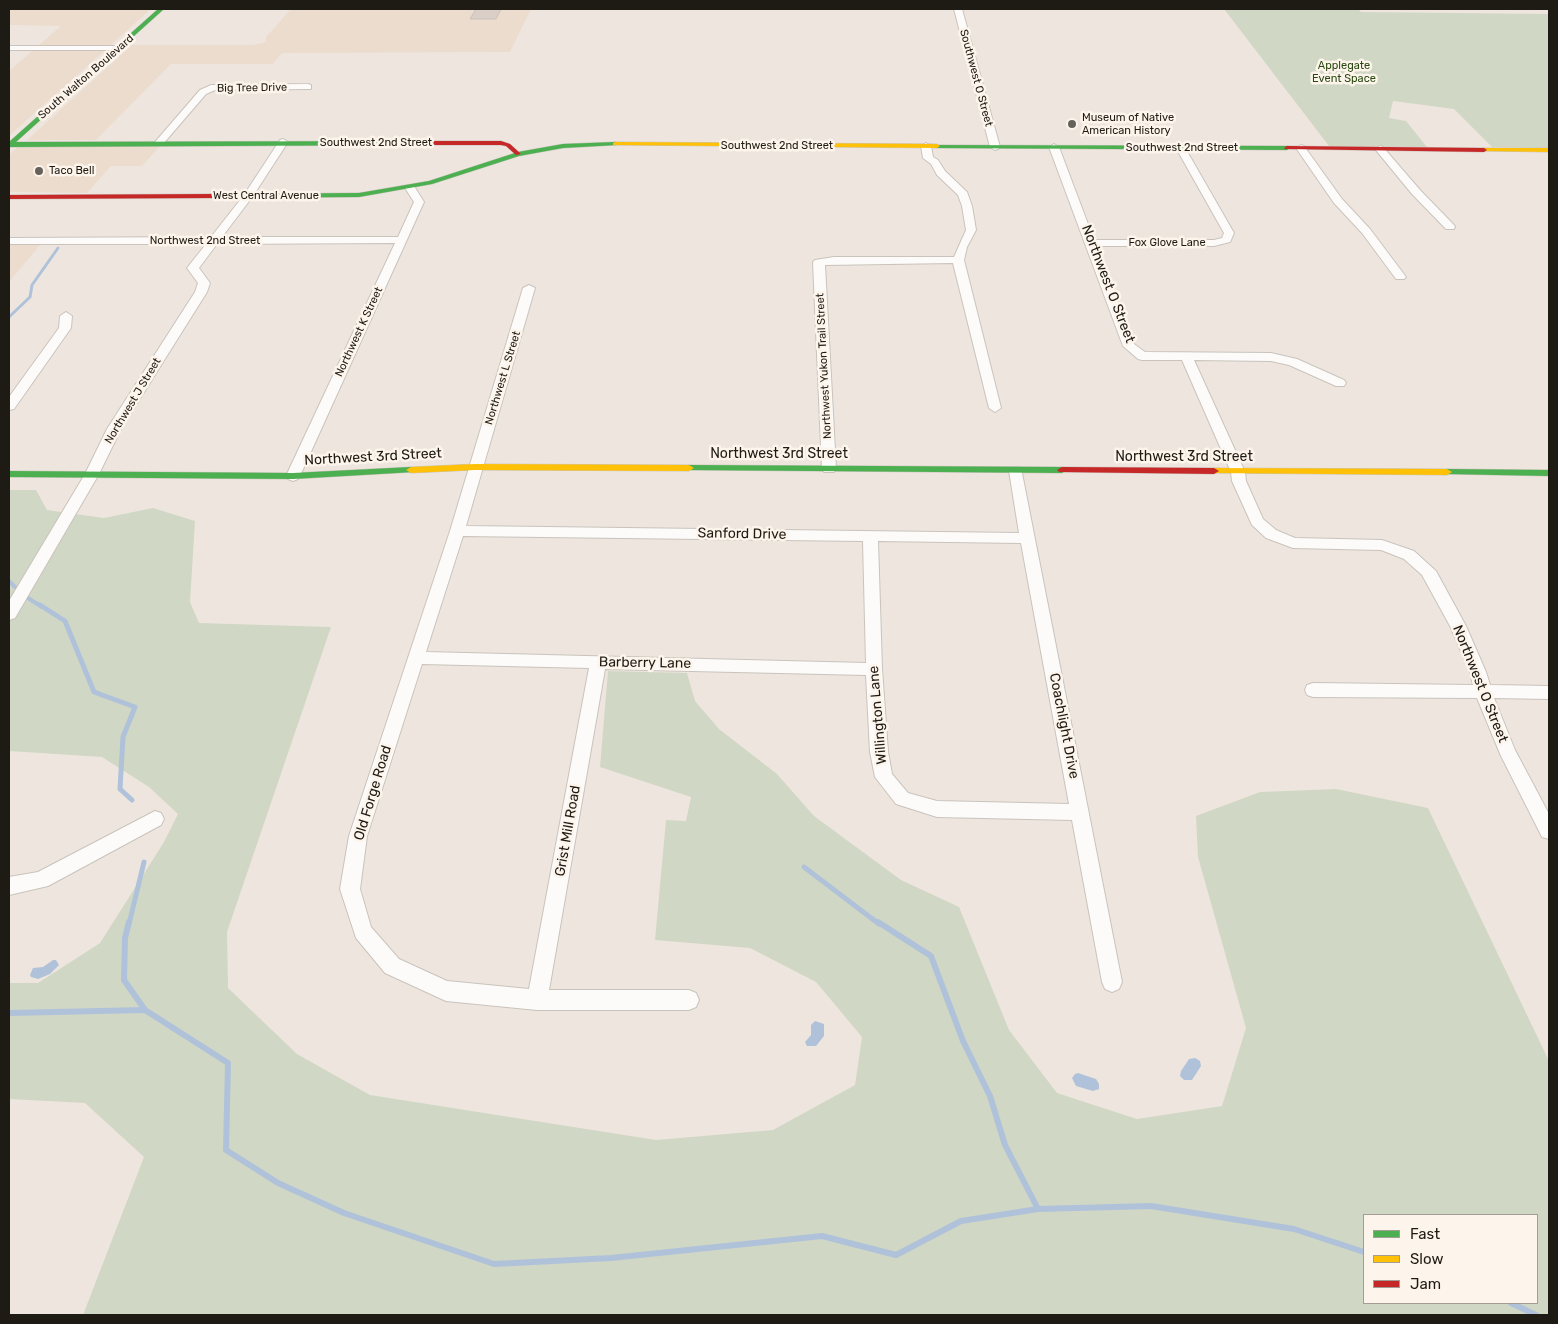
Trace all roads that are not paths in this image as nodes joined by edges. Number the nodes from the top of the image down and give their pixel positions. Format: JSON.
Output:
{"nodes":[{"id":1,"x":162,"y":9,"type":"edge"},
{"id":2,"x":958,"y":9,"type":"edge"},
{"id":3,"x":9,"y":48,"type":"edge"},
{"id":4,"x":26,"y":48,"type":"junction"},
{"id":5,"x":119,"y":48,"type":"junction"},
{"id":6,"x":16,"y":56,"type":"dead end"},
{"id":7,"x":308,"y":87,"type":"dead end"},
{"id":8,"x":160,"y":142,"type":"junction"},
{"id":9,"x":283,"y":142,"type":"junction"},
{"id":10,"x":9,"y":144,"type":"edge"},
{"id":11,"x":931,"y":146,"type":"junction"},
{"id":12,"x":995,"y":147,"type":"junction"},
{"id":13,"x":1054,"y":147,"type":"junction"},
{"id":14,"x":1181,"y":148,"type":"junction"},
{"id":15,"x":1301,"y":148,"type":"junction"},
{"id":16,"x":1380,"y":149,"type":"junction"},
{"id":17,"x":1549,"y":150,"type":"edge"},
{"id":18,"x":518,"y":154,"type":"junction"},
{"id":19,"x":410,"y":188,"type":"junction"},
{"id":20,"x":248,"y":196,"type":"junction"},
{"id":21,"x":9,"y":197,"type":"edge"},
{"id":22,"x":1450,"y":226,"type":"dead end"},
{"id":23,"x":402,"y":240,"type":"junction"},
{"id":24,"x":9,"y":241,"type":"edge"},
{"id":25,"x":213,"y":241,"type":"junction"},
{"id":26,"x":1092,"y":243,"type":"junction"},
{"id":27,"x":958,"y":260,"type":"junction"},
{"id":28,"x":1400,"y":277,"type":"dead end"},
{"id":29,"x":529,"y":288,"type":"dead end"},
{"id":30,"x":66,"y":316,"type":"dead end"},
{"id":31,"x":1187,"y":358,"type":"junction"},
{"id":32,"x":1340,"y":383,"type":"dead end"},
{"id":33,"x":9,"y":406,"type":"edge"},
{"id":34,"x":994,"y":408,"type":"dead end"},
{"id":35,"x":475,"y":467,"type":"junction"},
{"id":36,"x":829,"y":469,"type":"junction"},
{"id":37,"x":1016,"y":471,"type":"junction"},
{"id":38,"x":1238,"y":472,"type":"junction"},
{"id":39,"x":1549,"y":473,"type":"edge"},
{"id":40,"x":9,"y":474,"type":"edge"},
{"id":41,"x":92,"y":474,"type":"junction"},
{"id":42,"x":293,"y":476,"type":"junction"},
{"id":43,"x":457,"y":531,"type":"junction"},
{"id":44,"x":870,"y":536,"type":"junction"},
{"id":45,"x":1028,"y":538,"type":"junction"},
{"id":46,"x":9,"y":614,"type":"edge"},
{"id":47,"x":416,"y":658,"type":"junction"},
{"id":48,"x":598,"y":662,"type":"junction"},
{"id":49,"x":874,"y":669,"type":"junction"},
{"id":50,"x":1313,"y":690,"type":"dead end"},
{"id":51,"x":1483,"y":692,"type":"junction"},
{"id":52,"x":1549,"y":692,"type":"edge"},
{"id":53,"x":1080,"y":812,"type":"junction"},
{"id":54,"x":155,"y":818,"type":"dead end"},
{"id":55,"x":1549,"y":831,"type":"edge"},
{"id":56,"x":9,"y":886,"type":"edge"},
{"id":57,"x":1112,"y":982,"type":"dead end"},
{"id":58,"x":537,"y":1000,"type":"junction"},
{"id":59,"x":689,"y":1000,"type":"dead end"}],
"edges":[{"from":1,"to":5,"type":"main road","name":"South Walton Boulevard"},
{"from":2,"to":12,"type":"street","name":"Southwest O Street"},
{"from":3,"to":4,"type":"street"},
{"from":4,"to":5,"type":"street"},
{"from":4,"to":6,"type":"street"},
{"from":5,"to":10,"type":"main road","name":"South Walton Boulevard"},
{"from":7,"to":8,"type":"street","name":"Big Tree Drive"},
{"from":8,"to":9,"type":"main road","name":"Southwest 2nd Street"},
{"from":8,"to":10,"type":"main road","name":"Southwest 2nd Street"},
{"from":9,"to":18,"type":"main road","name":"Southwest 2nd Street"},
{"from":9,"to":20,"type":"street","name":"Northwest J Street"},
{"from":11,"to":12,"type":"main road","name":"Southwest 2nd Street"},
{"from":11,"to":18,"type":"main road","name":"Southwest 2nd Street"},
{"from":11,"to":27,"type":"street"},
{"from":12,"to":13,"type":"main road","name":"Southwest 2nd Street"},
{"from":13,"to":14,"type":"main road","name":"Southwest 2nd Street"},
{"from":13,"to":26,"type":"street","name":"Northwest O Street"},
{"from":14,"to":15,"type":"main road","name":"Southwest 2nd Street"},
{"from":14,"to":26,"type":"street","name":"Fox Glove Lane"},
{"from":15,"to":16,"type":"main road","name":"Southwest 2nd Street"},
{"from":15,"to":28,"type":"street"},
{"from":16,"to":17,"type":"main road","name":"Southwest 2nd Street"},
{"from":16,"to":22,"type":"street"},
{"from":18,"to":19,"type":"main road","name":"West Central Avenue"},
{"from":19,"to":20,"type":"main road","name":"West Central Avenue"},
{"from":19,"to":23,"type":"street","name":"Northwest K Street"},
{"from":20,"to":21,"type":"main road","name":"West Central Avenue"},
{"from":20,"to":25,"type":"street","name":"Northwest J Street"},
{"from":23,"to":25,"type":"street","name":"Northwest 2nd Street"},
{"from":23,"to":42,"type":"street","name":"Northwest K Street"},
{"from":24,"to":25,"type":"street","name":"Northwest 2nd Street"},
{"from":25,"to":41,"type":"street","name":"Northwest J Street"},
{"from":26,"to":31,"type":"street","name":"Northwest O Street"},
{"from":27,"to":34,"type":"street"},
{"from":27,"to":36,"type":"street","name":"Northwest Yukon Trail Street"},
{"from":29,"to":35,"type":"street","name":"Northwest L Street"},
{"from":30,"to":33,"type":"street"},
{"from":31,"to":32,"type":"street"},
{"from":31,"to":38,"type":"street","name":"Northwest O Street"},
{"from":35,"to":36,"type":"main road","name":"Northwest 3rd Street"},
{"from":35,"to":42,"type":"main road","name":"Northwest 3rd Street"},
{"from":35,"to":43,"type":"street","name":"Old Forge Road"},
{"from":36,"to":37,"type":"main road","name":"Northwest 3rd Street"},
{"from":37,"to":38,"type":"main road","name":"Northwest 3rd Street"},
{"from":37,"to":45,"type":"street","name":"Coachlight Drive"},
{"from":38,"to":39,"type":"main road","name":"Northwest 3rd Street"},
{"from":38,"to":51,"type":"street","name":"Northwest O Street"},
{"from":40,"to":41,"type":"main road","name":"Northwest 3rd Street"},
{"from":41,"to":42,"type":"main road","name":"Northwest 3rd Street"},
{"from":41,"to":46,"type":"street","name":"Northwest J Street"},
{"from":43,"to":44,"type":"street","name":"Sanford Drive"},
{"from":43,"to":47,"type":"street","name":"Old Forge Road"},
{"from":44,"to":45,"type":"street","name":"Sanford Drive"},
{"from":44,"to":49,"type":"street","name":"Willington Lane"},
{"from":45,"to":53,"type":"street","name":"Coachlight Drive"},
{"from":47,"to":48,"type":"street","name":"Barberry Lane"},
{"from":47,"to":58,"type":"street","name":"Old Forge Road"},
{"from":48,"to":49,"type":"street","name":"Barberry Lane"},
{"from":48,"to":58,"type":"street","name":"Grist Mill Road"},
{"from":49,"to":53,"type":"street","name":"Willington Lane"},
{"from":50,"to":51,"type":"street"},
{"from":51,"to":52,"type":"street"},
{"from":51,"to":55,"type":"street","name":"Northwest O Street"},
{"from":53,"to":57,"type":"street","name":"Coachlight Drive"},
{"from":54,"to":56,"type":"street"},
{"from":58,"to":59,"type":"street","name":"Old Forge Road"}]}
